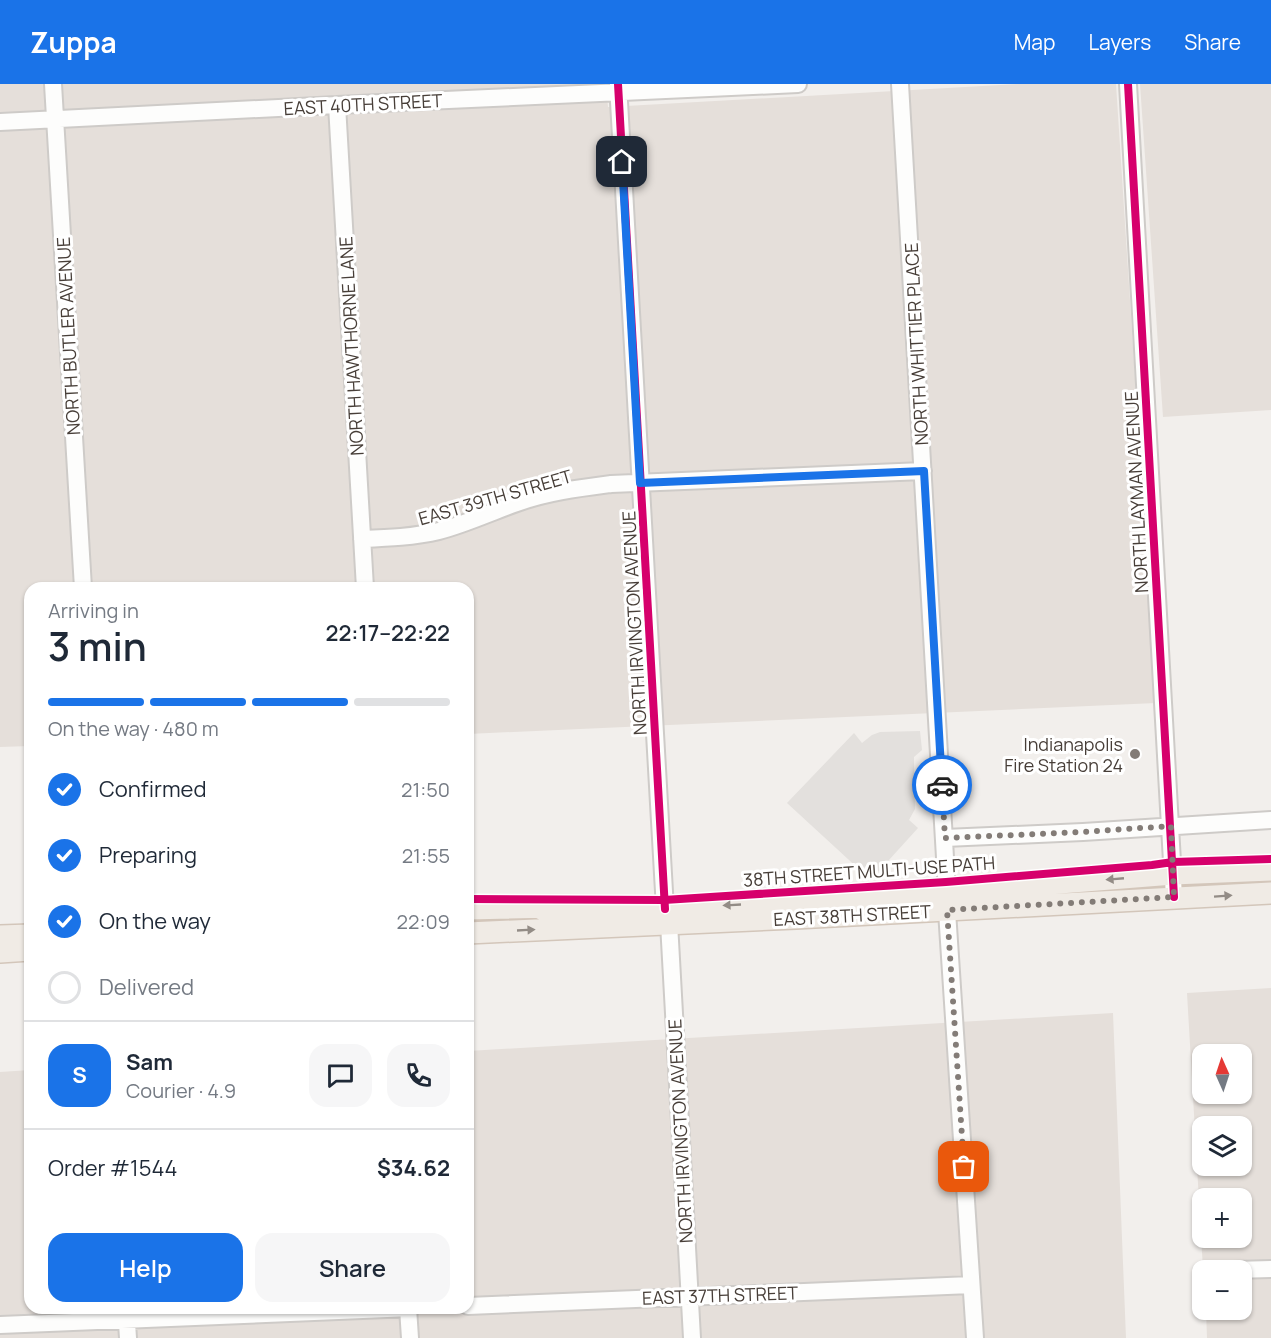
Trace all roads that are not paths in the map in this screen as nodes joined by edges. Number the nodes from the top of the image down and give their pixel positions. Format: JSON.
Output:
{"nodes":[{"id":1,"x":53,"y":84,"type":"edge"},
{"id":2,"x":798,"y":84,"type":"edge"},
{"id":3,"x":900,"y":84,"type":"edge"},
{"id":4,"x":1128,"y":84,"type":"edge"},
{"id":5,"x":619,"y":88,"type":"edge"},
{"id":6,"x":337,"y":105,"type":"junction"},
{"id":7,"x":55,"y":119,"type":"junction"},
{"id":8,"x":0,"y":122,"type":"edge"},
{"id":9,"x":924,"y":471,"type":"junction"},
{"id":10,"x":640,"y":483,"type":"junction"},
{"id":11,"x":362,"y":539,"type":"junction"},
{"id":12,"x":83,"y":582,"type":"edge"},
{"id":13,"x":364,"y":582,"type":"edge"},
{"id":14,"x":1271,"y":820,"type":"edge"},
{"id":15,"x":1171,"y":826,"type":"junction"},
{"id":16,"x":945,"y":838,"type":"junction"},
{"id":17,"x":1271,"y":870,"type":"edge"},
{"id":18,"x":1173,"y":874,"type":"junction"},
{"id":19,"x":1271,"y":893,"type":"edge"},
{"id":20,"x":1174,"y":897,"type":"junction"},
{"id":21,"x":947,"y":901,"type":"junction"},
{"id":22,"x":474,"y":909,"type":"edge"},
{"id":23,"x":667,"y":916,"type":"junction"},
{"id":24,"x":474,"y":932,"type":"edge"},
{"id":25,"x":24,"y":935,"type":"edge"},
{"id":26,"x":0,"y":936,"type":"edge"},
{"id":27,"x":24,"y":950,"type":"edge"},
{"id":28,"x":0,"y":952,"type":"edge"},
{"id":29,"x":1271,"y":1269,"type":"edge"},
{"id":30,"x":1252,"y":1270,"type":"edge"},
{"id":31,"x":971,"y":1285,"type":"junction"},
{"id":32,"x":689,"y":1296,"type":"junction"},
{"id":33,"x":474,"y":1306,"type":"edge"},
{"id":34,"x":127,"y":1314,"type":"edge"},
{"id":35,"x":409,"y":1314,"type":"edge"},
{"id":36,"x":0,"y":1325,"type":"edge"},
{"id":37,"x":128,"y":1338,"type":"edge"},
{"id":38,"x":410,"y":1338,"type":"edge"},
{"id":39,"x":692,"y":1338,"type":"edge"},
{"id":40,"x":975,"y":1338,"type":"edge"}],
"edges":[{"from":1,"to":7,"type":"street","name":"NORTH BUTLER AVENUE"},
{"from":2,"to":5,"type":"street","name":"EAST 40TH STREET"},
{"from":3,"to":9,"type":"street","name":"NORTH WHITTIER PLACE"},
{"from":4,"to":15,"type":"street","name":"NORTH LAYMAN AVENUE"},
{"from":5,"to":6,"type":"street","name":"EAST 40TH STREET"},
{"from":5,"to":10,"type":"street","name":"NORTH IRVINGTON AVENUE"},
{"from":6,"to":7,"type":"street","name":"EAST 40TH STREET"},
{"from":6,"to":11,"type":"street","name":"NORTH HAWTHORNE LANE"},
{"from":7,"to":8,"type":"street","name":"EAST 40TH STREET"},
{"from":7,"to":12,"type":"street","name":"NORTH BUTLER AVENUE"},
{"from":9,"to":10,"type":"street","name":"EAST 39TH STREET"},
{"from":9,"to":16,"type":"street","name":"NORTH WHITTIER PLACE"},
{"from":10,"to":11,"type":"street","name":"EAST 39TH STREET"},
{"from":10,"to":23,"type":"street","name":"NORTH IRVINGTON AVENUE"},
{"from":11,"to":13,"type":"street","name":"NORTH HAWTHORNE LANE"},
{"from":14,"to":15,"type":"street"},
{"from":15,"to":16,"type":"street"},
{"from":15,"to":18,"type":"street","name":"NORTH LAYMAN AVENUE"},
{"from":16,"to":21,"type":"street","name":"NORTH WHITTIER PLACE"},
{"from":17,"to":18,"type":"main road","name":"EAST 38TH STREET"},
{"from":18,"to":20,"type":"street","name":"NORTH LAYMAN AVENUE"},
{"from":18,"to":21,"type":"main road","name":"EAST 38TH STREET","one_way":true},
{"from":20,"to":19,"type":"main road","name":"EAST 38TH STREET","one_way":true},
{"from":20,"to":21,"type":"main road","name":"EAST 38TH STREET"},
{"from":21,"to":23,"type":"main road","name":"EAST 38TH STREET"},
{"from":21,"to":31,"type":"street","name":"NORTH WHITTIER PLACE"},
{"from":22,"to":23,"type":"main road","name":"EAST 38TH STREET"},
{"from":24,"to":23,"type":"main road","name":"EAST 38TH STREET","one_way":true},
{"from":23,"to":32,"type":"street","name":"NORTH IRVINGTON AVENUE"},
{"from":25,"to":26,"type":"main road"},
{"from":27,"to":28,"type":"main road"},
{"from":29,"to":30,"type":"street"},
{"from":31,"to":32,"type":"street","name":"EAST 37TH STREET"},
{"from":31,"to":40,"type":"street","name":"NORTH WHITTIER PLACE"},
{"from":32,"to":33,"type":"street","name":"EAST 37TH STREET"},
{"from":32,"to":39,"type":"street","name":"NORTH IRVINGTON AVENUE"},
{"from":34,"to":36,"type":"street"},
{"from":34,"to":37,"type":"street"},
{"from":35,"to":38,"type":"street"}]}
